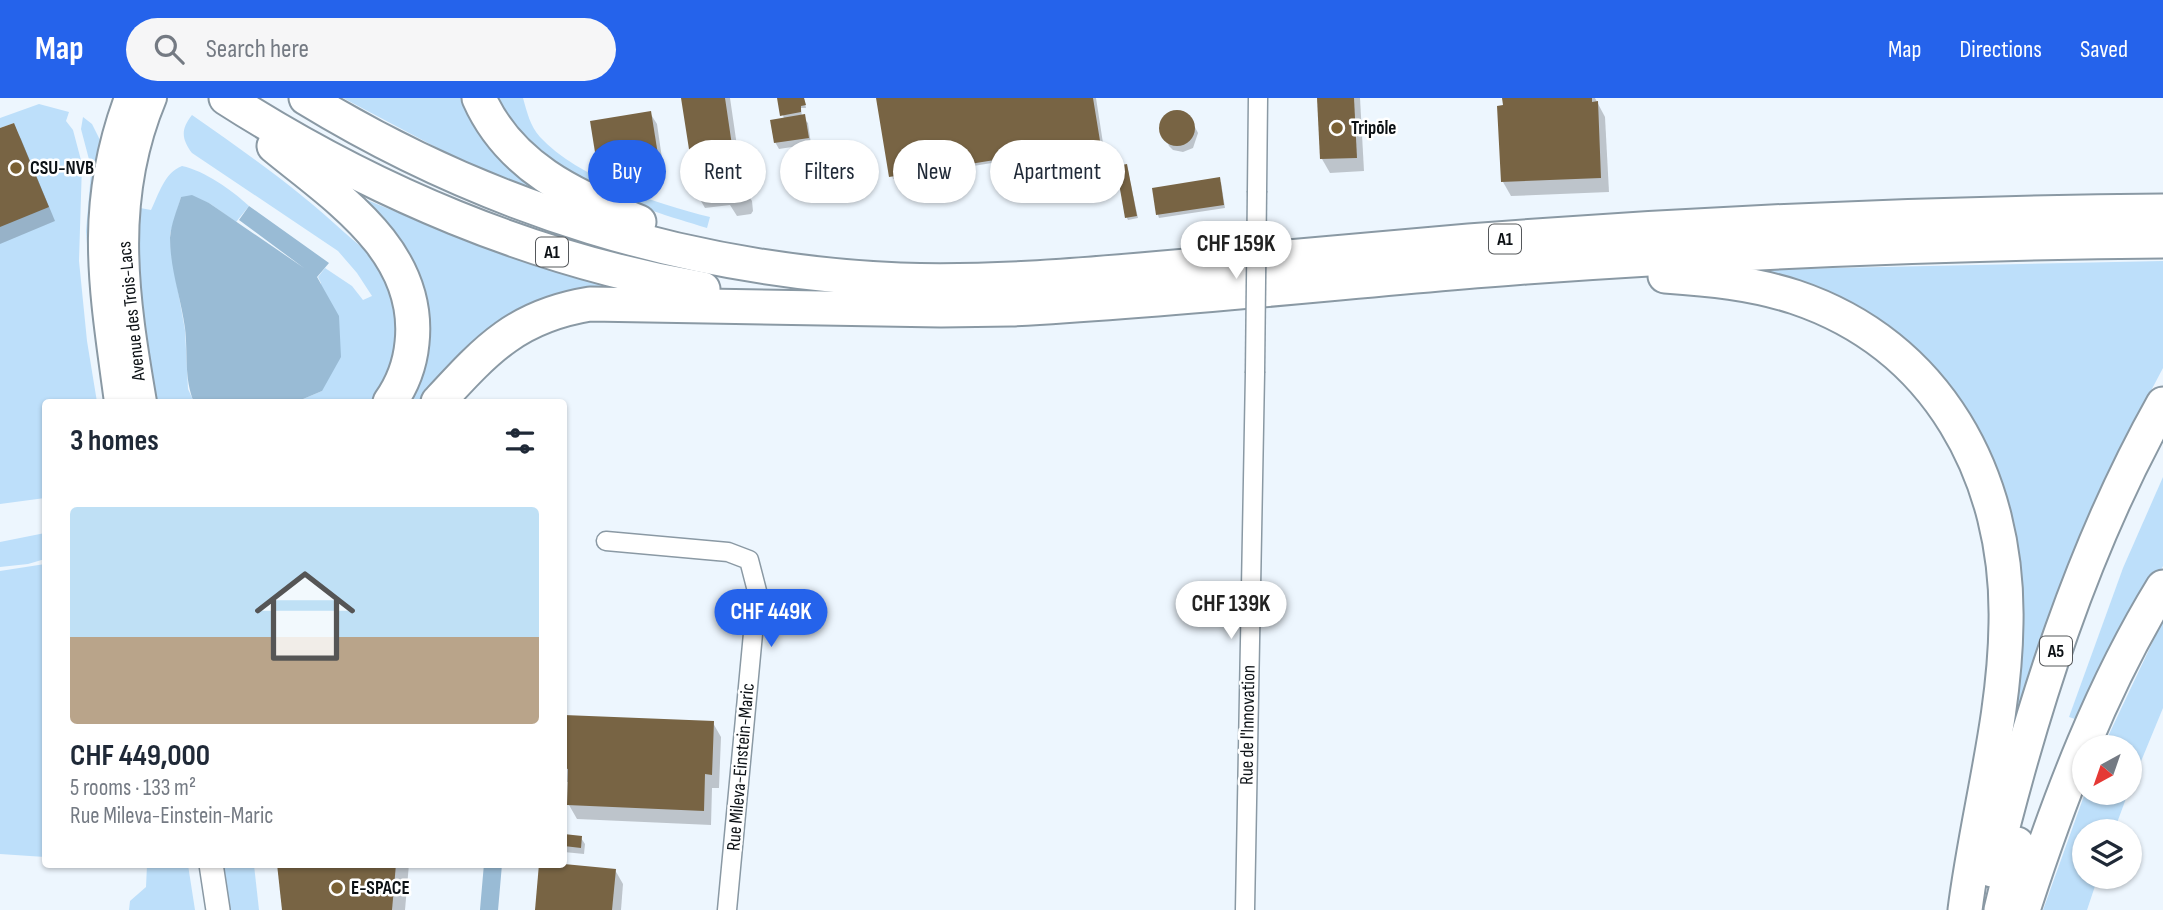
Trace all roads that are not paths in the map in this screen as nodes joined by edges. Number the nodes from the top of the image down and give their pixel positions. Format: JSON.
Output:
{"nodes":[{"id":1,"x":128,"y":98,"type":"edge"},
{"id":2,"x":153,"y":98,"type":"edge"},
{"id":3,"x":306,"y":98,"type":"edge"},
{"id":4,"x":479,"y":98,"type":"edge"},
{"id":5,"x":1258,"y":98,"type":"edge"},
{"id":6,"x":231,"y":106,"type":"edge"},
{"id":7,"x":2163,"y":211,"type":"edge"},
{"id":8,"x":2163,"y":241,"type":"edge"},
{"id":9,"x":1526,"y":267,"type":"junction"},
{"id":10,"x":848,"y":276,"type":"junction"},
{"id":11,"x":886,"y":309,"type":"junction"},
{"id":12,"x":118,"y":399,"type":"edge"},
{"id":13,"x":143,"y":399,"type":"edge"},
{"id":14,"x":392,"y":399,"type":"edge"},
{"id":15,"x":442,"y":399,"type":"edge"},
{"id":16,"x":2163,"y":404,"type":"edge"},
{"id":17,"x":2163,"y":444,"type":"edge"},
{"id":18,"x":606,"y":541,"type":"dead end"},
{"id":19,"x":2163,"y":587,"type":"edge"},
{"id":20,"x":212,"y":868,"type":"edge"},
{"id":21,"x":218,"y":910,"type":"edge"},
{"id":22,"x":727,"y":910,"type":"edge"},
{"id":23,"x":1245,"y":910,"type":"edge"},
{"id":24,"x":1965,"y":910,"type":"edge"},
{"id":25,"x":1982,"y":910,"type":"edge"},
{"id":26,"x":2001,"y":910,"type":"edge"},
{"id":27,"x":2023,"y":910,"type":"edge"}],
"edges":[{"from":1,"to":12,"type":"main road","name":"Avenue des Trois-Lacs"},
{"from":2,"to":13,"type":"main road","name":"Avenue des Trois-Lacs"},
{"from":3,"to":10,"type":"highway","number":"A1"},
{"from":4,"to":10,"type":"highway"},
{"from":5,"to":23,"type":"street","name":"Rue de l'Innovation","bridge":true},
{"from":6,"to":11,"type":"highway","number":"A1"},
{"from":6,"to":14,"type":"highway"},
{"from":7,"to":10,"type":"highway","number":"A1"},
{"from":8,"to":9,"type":"highway","number":"A1"},
{"from":9,"to":11,"type":"highway","number":"A1"},
{"from":9,"to":24,"type":"highway"},
{"from":11,"to":15,"type":"highway"},
{"from":16,"to":25,"type":"highway","number":"A5"},
{"from":17,"to":26,"type":"highway"},
{"from":18,"to":22,"type":"street","name":"Rue Mileva-Einstein-Maric"},
{"from":19,"to":27,"type":"highway"},
{"from":20,"to":21,"type":"street"}]}
